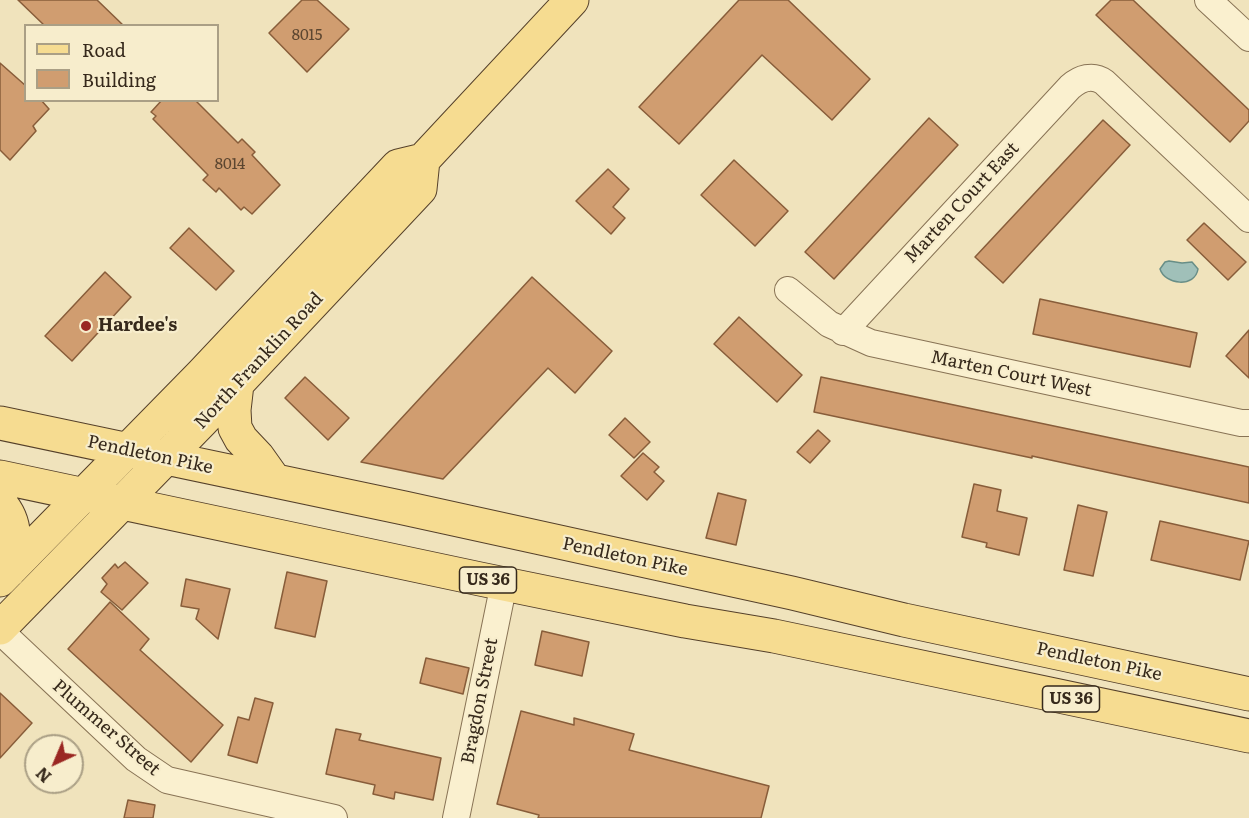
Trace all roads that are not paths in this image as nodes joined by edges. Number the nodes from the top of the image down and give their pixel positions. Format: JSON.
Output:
{"nodes":[{"id":1,"x":572,"y":0,"type":"edge"},
{"id":2,"x":1208,"y":0,"type":"edge"},
{"id":3,"x":1249,"y":38,"type":"edge"},
{"id":4,"x":423,"y":160,"type":"junction"},
{"id":5,"x":1248,"y":216,"type":"edge"},
{"id":6,"x":788,"y":290,"type":"dead end"},
{"id":7,"x":843,"y":332,"type":"junction"},
{"id":8,"x":237,"y":384,"type":"junction"},
{"id":9,"x":0,"y":423,"type":"edge"},
{"id":10,"x":1249,"y":423,"type":"edge"},
{"id":11,"x":127,"y":450,"type":"junction"},
{"id":12,"x":166,"y":458,"type":"junction"},
{"id":13,"x":0,"y":477,"type":"edge"},
{"id":14,"x":275,"y":481,"type":"junction"},
{"id":15,"x":83,"y":494,"type":"junction"},
{"id":16,"x":123,"y":501,"type":"junction"},
{"id":17,"x":0,"y":503,"type":"edge"},
{"id":18,"x":4,"y":576,"type":"edge"},
{"id":19,"x":504,"y":584,"type":"junction"},
{"id":20,"x":0,"y":629,"type":"edge"},
{"id":21,"x":1249,"y":694,"type":"edge"},
{"id":22,"x":1249,"y":736,"type":"edge"},
{"id":23,"x":275,"y":812,"type":"edge"},
{"id":24,"x":334,"y":818,"type":"edge"},
{"id":25,"x":456,"y":818,"type":"edge"}],
"edges":[{"from":1,"to":4,"type":"main road","name":"North Franklin Road"},
{"from":2,"to":3,"type":"street"},
{"from":4,"to":8,"type":"main road","name":"North Franklin Road"},
{"from":4,"to":11,"type":"main road","name":"North Franklin Road"},
{"from":5,"to":7,"type":"street","name":"Marten Court East"},
{"from":6,"to":7,"type":"street","name":"Marten Court West"},
{"from":7,"to":10,"type":"street","name":"Marten Court West"},
{"from":8,"to":12,"type":"main road","name":"North Franklin Road"},
{"from":8,"to":14,"type":"main road"},
{"from":9,"to":11,"type":"main road","name":"Pendleton Pike","number":"US 36"},
{"from":11,"to":12,"type":"main road","name":"Pendleton Pike","number":"US 36"},
{"from":11,"to":15,"type":"main road","name":"North Franklin Road"},
{"from":12,"to":14,"type":"main road","name":"Pendleton Pike","number":"US 36"},
{"from":12,"to":16,"type":"main road","name":"North Franklin Road"},
{"from":13,"to":15,"type":"main road","number":"US 36"},
{"from":14,"to":21,"type":"main road","name":"Pendleton Pike","number":"US 36"},
{"from":15,"to":16,"type":"main road","number":"US 36"},
{"from":15,"to":18,"type":"main road","name":"North Franklin Road"},
{"from":16,"to":19,"type":"main road","number":"US 36"},
{"from":16,"to":20,"type":"main road","name":"North Franklin Road"},
{"from":17,"to":18,"type":"main road"},
{"from":19,"to":22,"type":"main road","number":"US 36"},
{"from":19,"to":25,"type":"street","name":"Bragdon Street"},
{"from":20,"to":23,"type":"street","name":"Plummer Street"},
{"from":23,"to":24,"type":"street","name":"Plummer Street"}]}
